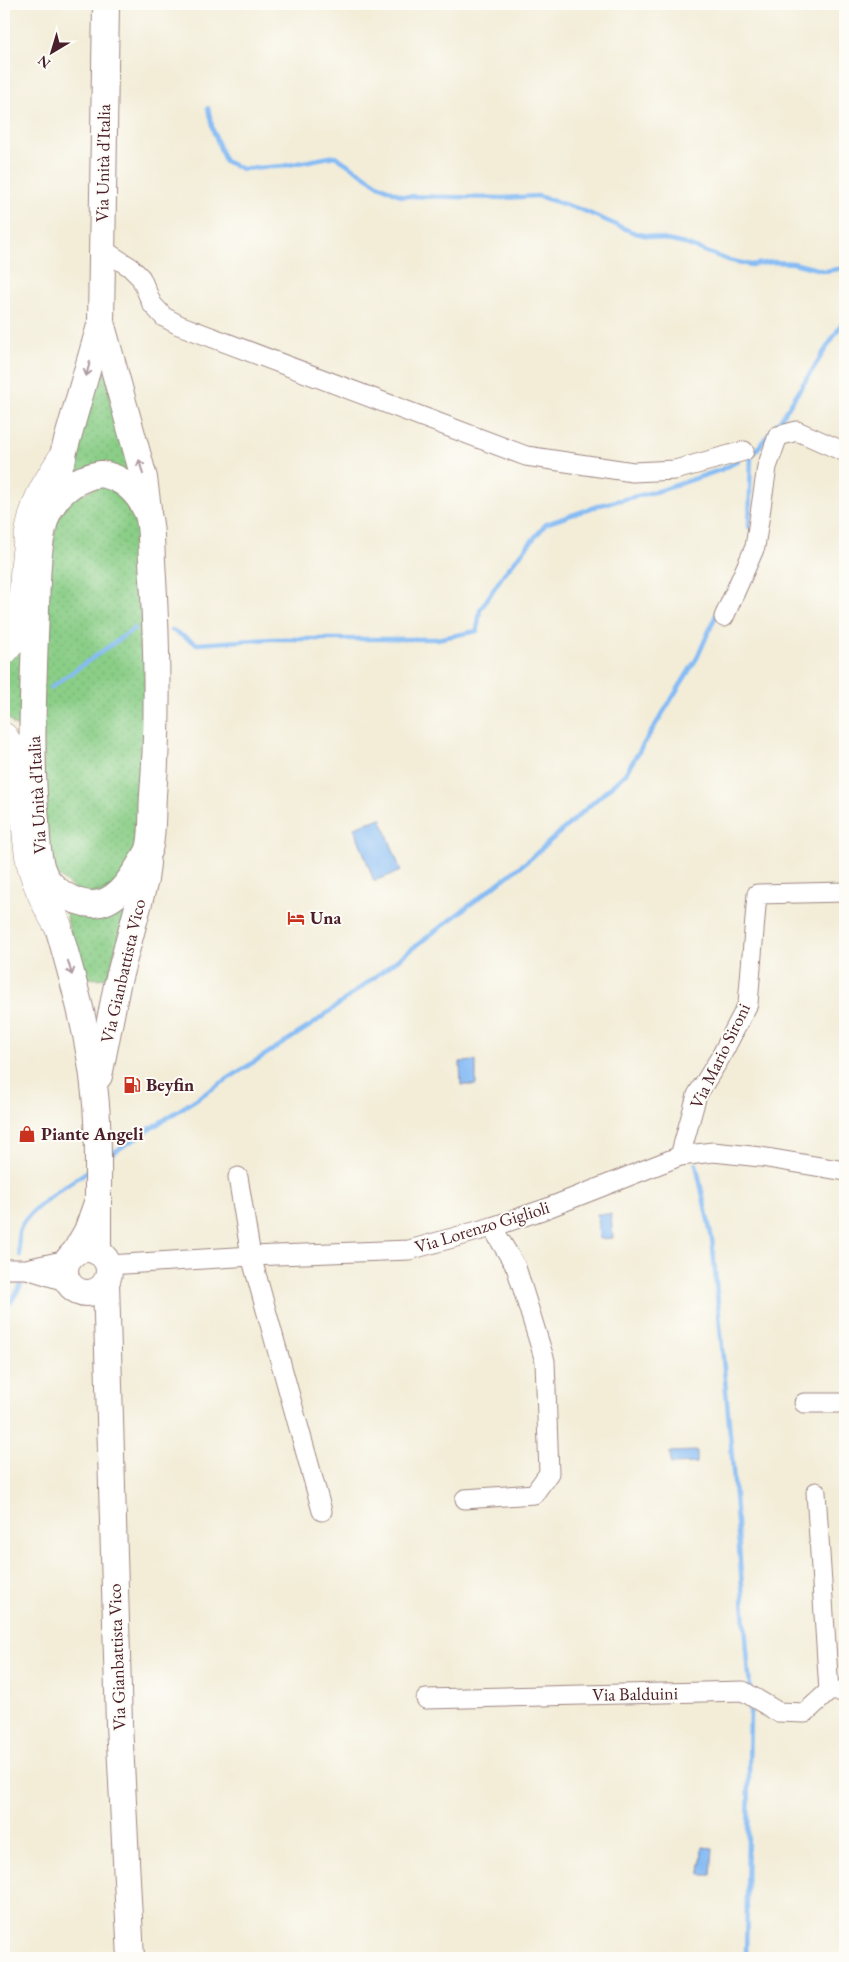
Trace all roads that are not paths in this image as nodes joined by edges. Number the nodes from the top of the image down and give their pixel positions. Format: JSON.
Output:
{"nodes":[{"id":1,"x":106,"y":4,"type":"edge"},
{"id":2,"x":102,"y":249,"type":"junction"},
{"id":3,"x":101,"y":322,"type":"junction"},
{"id":4,"x":744,"y":451,"type":"dead end"},
{"id":5,"x":845,"y":452,"type":"edge"},
{"id":6,"x":62,"y":458,"type":"junction"},
{"id":7,"x":49,"y":510,"type":"junction"},
{"id":8,"x":148,"y":515,"type":"junction"},
{"id":9,"x":37,"y":591,"type":"junction"},
{"id":10,"x":724,"y":617,"type":"dead end"},
{"id":11,"x":21,"y":626,"type":"junction"},
{"id":12,"x":4,"y":651,"type":"edge"},
{"id":13,"x":4,"y":720,"type":"edge"},
{"id":14,"x":4,"y":737,"type":"edge"},
{"id":15,"x":33,"y":790,"type":"junction"},
{"id":16,"x":149,"y":849,"type":"junction"},
{"id":17,"x":42,"y":870,"type":"junction"},
{"id":18,"x":845,"y":892,"type":"edge"},
{"id":19,"x":58,"y":926,"type":"junction"},
{"id":20,"x":95,"y":1094,"type":"junction"},
{"id":21,"x":680,"y":1156,"type":"junction"},
{"id":22,"x":845,"y":1171,"type":"edge"},
{"id":23,"x":238,"y":1178,"type":"dead end"},
{"id":24,"x":492,"y":1227,"type":"junction"},
{"id":25,"x":251,"y":1256,"type":"junction"},
{"id":26,"x":4,"y":1269,"type":"edge"},
{"id":27,"x":87,"y":1270,"type":"junction"},
{"id":28,"x":804,"y":1403,"type":"dead end"},
{"id":29,"x":845,"y":1403,"type":"edge"},
{"id":30,"x":816,"y":1492,"type":"dead end"},
{"id":31,"x":465,"y":1499,"type":"dead end"},
{"id":32,"x":322,"y":1511,"type":"dead end"},
{"id":33,"x":837,"y":1691,"type":"edge"},
{"id":34,"x":426,"y":1699,"type":"dead end"},
{"id":35,"x":131,"y":1958,"type":"edge"}],
"edges":[{"from":1,"to":2,"type":"main road","name":"Via Unità d'Italia"},
{"from":2,"to":3,"type":"main road","name":"Via Unità d'Italia"},
{"from":2,"to":4,"type":"street"},
{"from":3,"to":6,"type":"main road","name":"Via Unità d'Italia","one_way":true},
{"from":8,"to":3,"type":"main road","name":"Via Unità d'Italia","one_way":true},
{"from":5,"to":10,"type":"street"},
{"from":6,"to":7,"type":"main road","name":"Via Unità d'Italia"},
{"from":6,"to":11,"type":"highway"},
{"from":7,"to":8,"type":"main road","name":"Via Unità d'Italia"},
{"from":7,"to":9,"type":"main road","name":"Via Unità d'Italia"},
{"from":8,"to":16,"type":"main road","name":"Via Unità d'Italia"},
{"from":9,"to":11,"type":"highway"},
{"from":9,"to":15,"type":"main road","name":"Via Unità d'Italia"},
{"from":11,"to":12,"type":"highway"},
{"from":13,"to":15,"type":"highway"},
{"from":14,"to":19,"type":"highway"},
{"from":15,"to":17,"type":"main road","name":"Via Unità d'Italia"},
{"from":16,"to":17,"type":"main road","name":"Via Unità d'Italia"},
{"from":16,"to":20,"type":"main road","name":"Via Gianbattista Vico"},
{"from":17,"to":19,"type":"main road","name":"Via Gianbattista Vico"},
{"from":18,"to":21,"type":"street","name":"Via Mario Sironi"},
{"from":19,"to":20,"type":"main road","name":"Via Gianbattista Vico","one_way":true},
{"from":20,"to":27,"type":"main road","name":"Via Gianbattista Vico"},
{"from":21,"to":22,"type":"street","name":"Via Lorenzo Giglioli"},
{"from":21,"to":24,"type":"street","name":"Via Lorenzo Giglioli"},
{"from":23,"to":25,"type":"street"},
{"from":24,"to":25,"type":"street","name":"Via Lorenzo Giglioli"},
{"from":24,"to":31,"type":"street"},
{"from":25,"to":27,"type":"street","name":"Via Lorenzo Giglioli"},
{"from":25,"to":32,"type":"street"},
{"from":26,"to":27,"type":"street","name":"Via Lorenzo Giglioli"},
{"from":27,"to":35,"type":"main road","name":"Via Gianbattista Vico"},
{"from":28,"to":29,"type":"street"},
{"from":30,"to":33,"type":"street","name":"Via Balduini"},
{"from":33,"to":34,"type":"street","name":"Via Balduini"}]}
